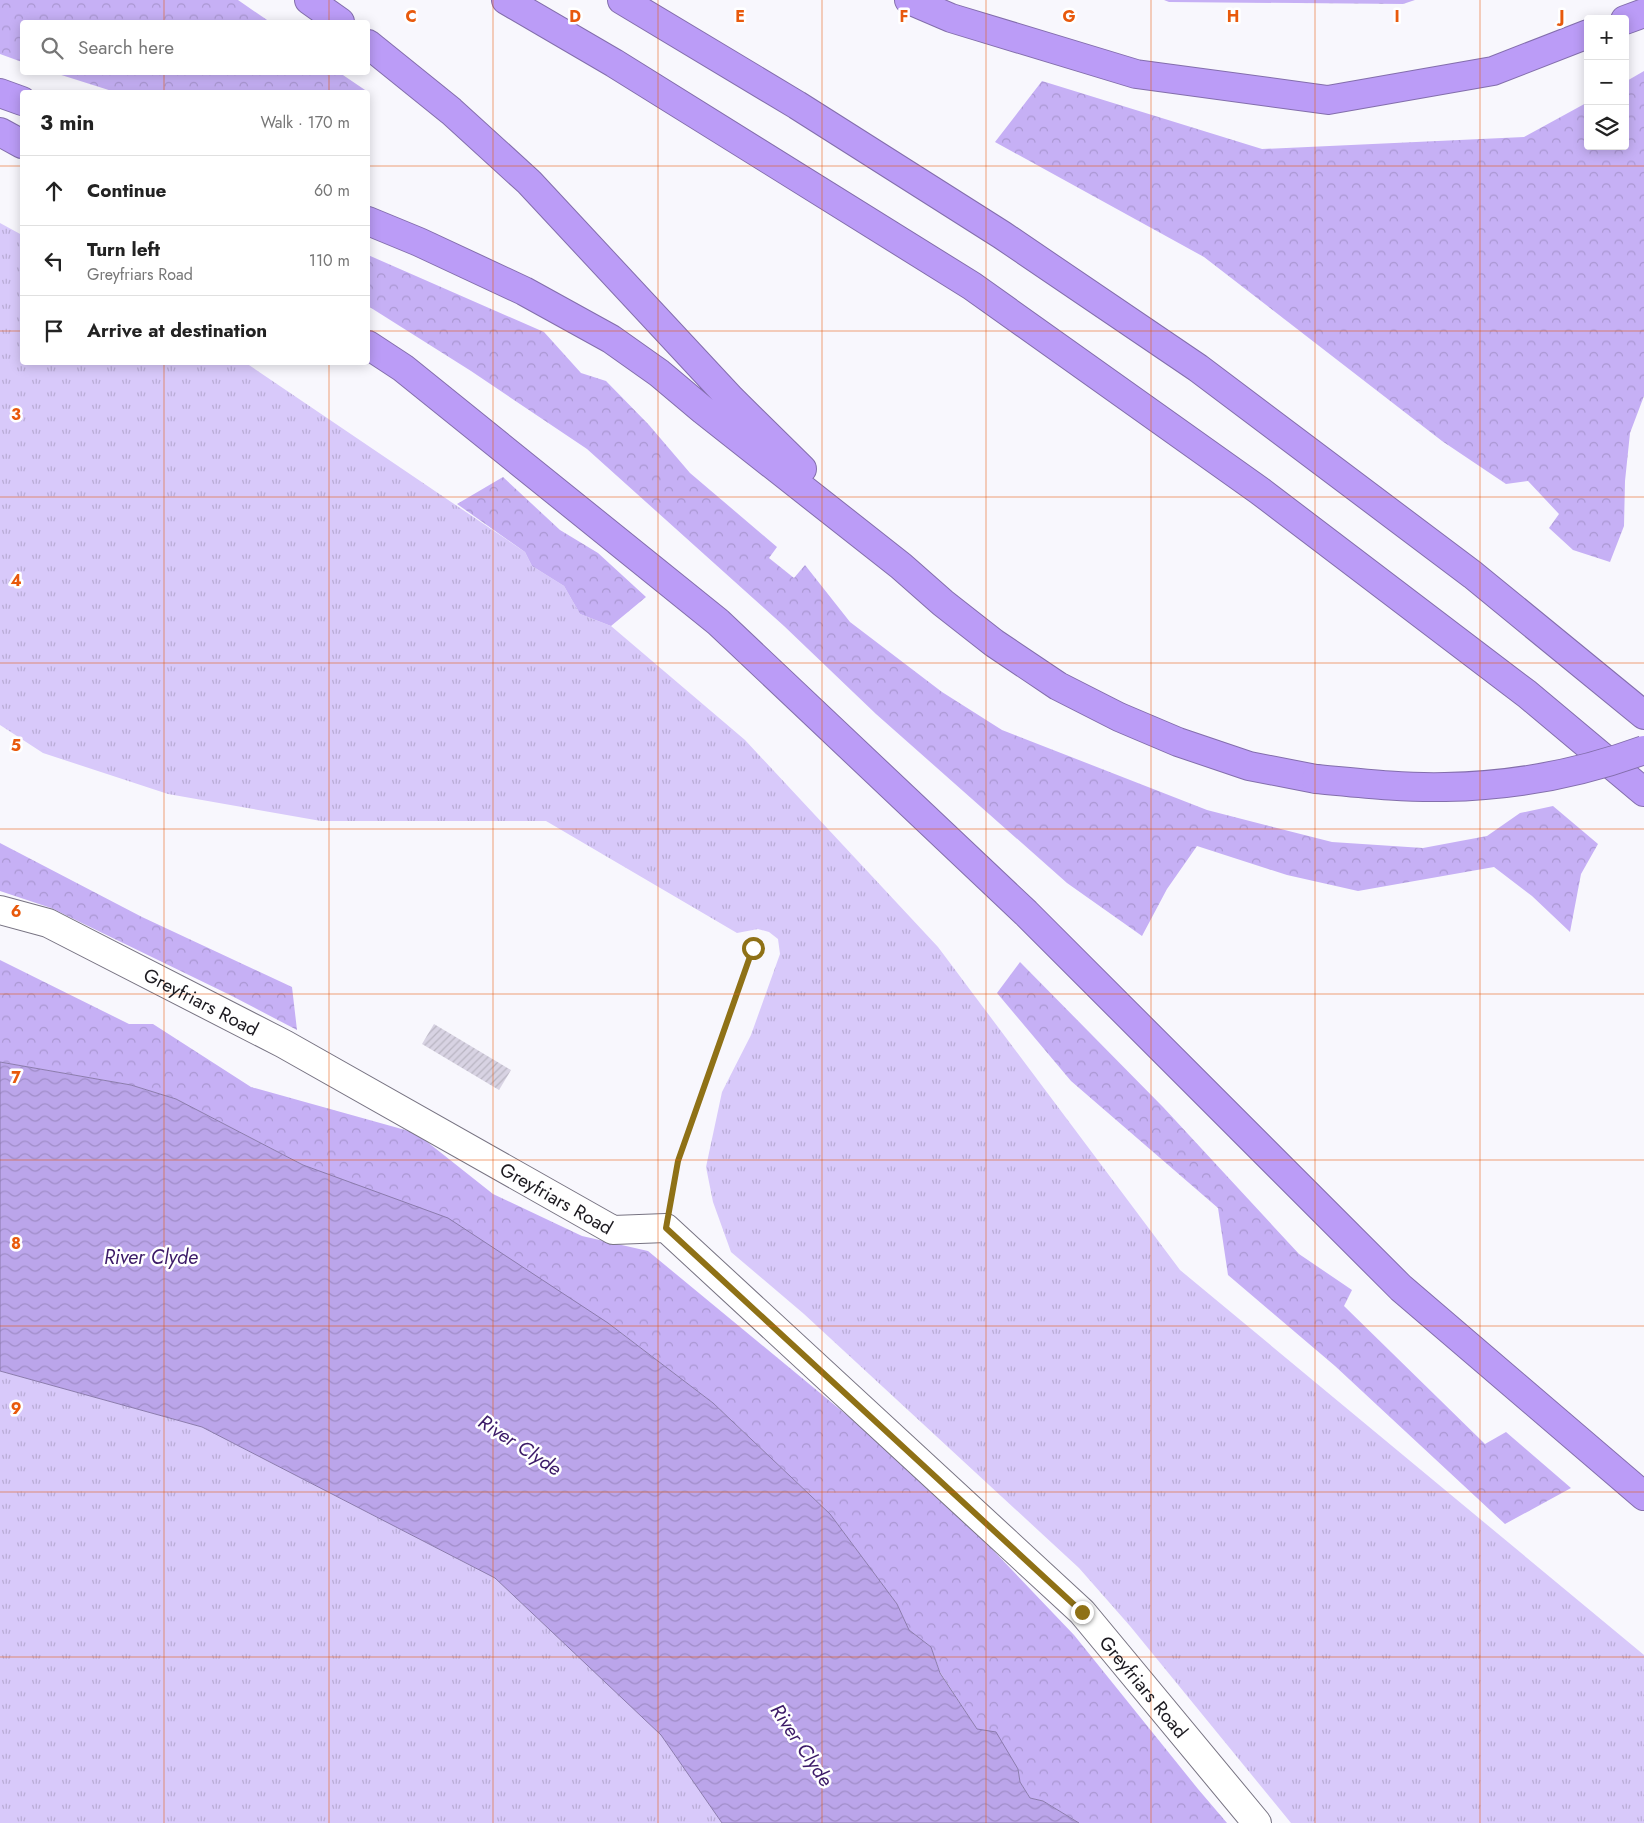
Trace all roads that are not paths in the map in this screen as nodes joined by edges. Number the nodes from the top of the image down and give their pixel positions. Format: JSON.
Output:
{"nodes":[{"id":1,"x":309,"y":0,"type":"edge"},
{"id":2,"x":506,"y":0,"type":"edge"},
{"id":3,"x":622,"y":0,"type":"edge"},
{"id":4,"x":908,"y":0,"type":"edge"},
{"id":5,"x":1644,"y":12,"type":"edge"},
{"id":6,"x":1629,"y":18,"type":"edge"},
{"id":7,"x":337,"y":20,"type":"edge"},
{"id":8,"x":1584,"y":36,"type":"edge"},
{"id":9,"x":370,"y":46,"type":"edge"},
{"id":10,"x":0,"y":93,"type":"edge"},
{"id":11,"x":20,"y":100,"type":"edge"},
{"id":12,"x":0,"y":132,"type":"edge"},
{"id":13,"x":20,"y":143,"type":"edge"},
{"id":14,"x":370,"y":222,"type":"edge"},
{"id":15,"x":370,"y":346,"type":"edge"},
{"id":16,"x":901,"y":566,"type":"junction"},
{"id":17,"x":1644,"y":715,"type":"edge"},
{"id":18,"x":1644,"y":750,"type":"edge"},
{"id":19,"x":1644,"y":792,"type":"edge"},
{"id":20,"x":0,"y":910,"type":"edge"},
{"id":21,"x":1644,"y":1496,"type":"edge"},
{"id":22,"x":1257,"y":1823,"type":"edge"}],
"edges":[{"from":1,"to":7,"type":"highway"},
{"from":2,"to":19,"type":"highway"},
{"from":3,"to":17,"type":"highway"},
{"from":4,"to":8,"type":"highway"},
{"from":5,"to":6,"type":"highway"},
{"from":9,"to":16,"type":"highway"},
{"from":10,"to":11,"type":"highway"},
{"from":12,"to":13,"type":"highway"},
{"from":14,"to":16,"type":"highway"},
{"from":15,"to":21,"type":"highway"},
{"from":16,"to":18,"type":"highway","bridge":true},
{"from":20,"to":22,"type":"street","name":"Greyfriars Road"}]}
